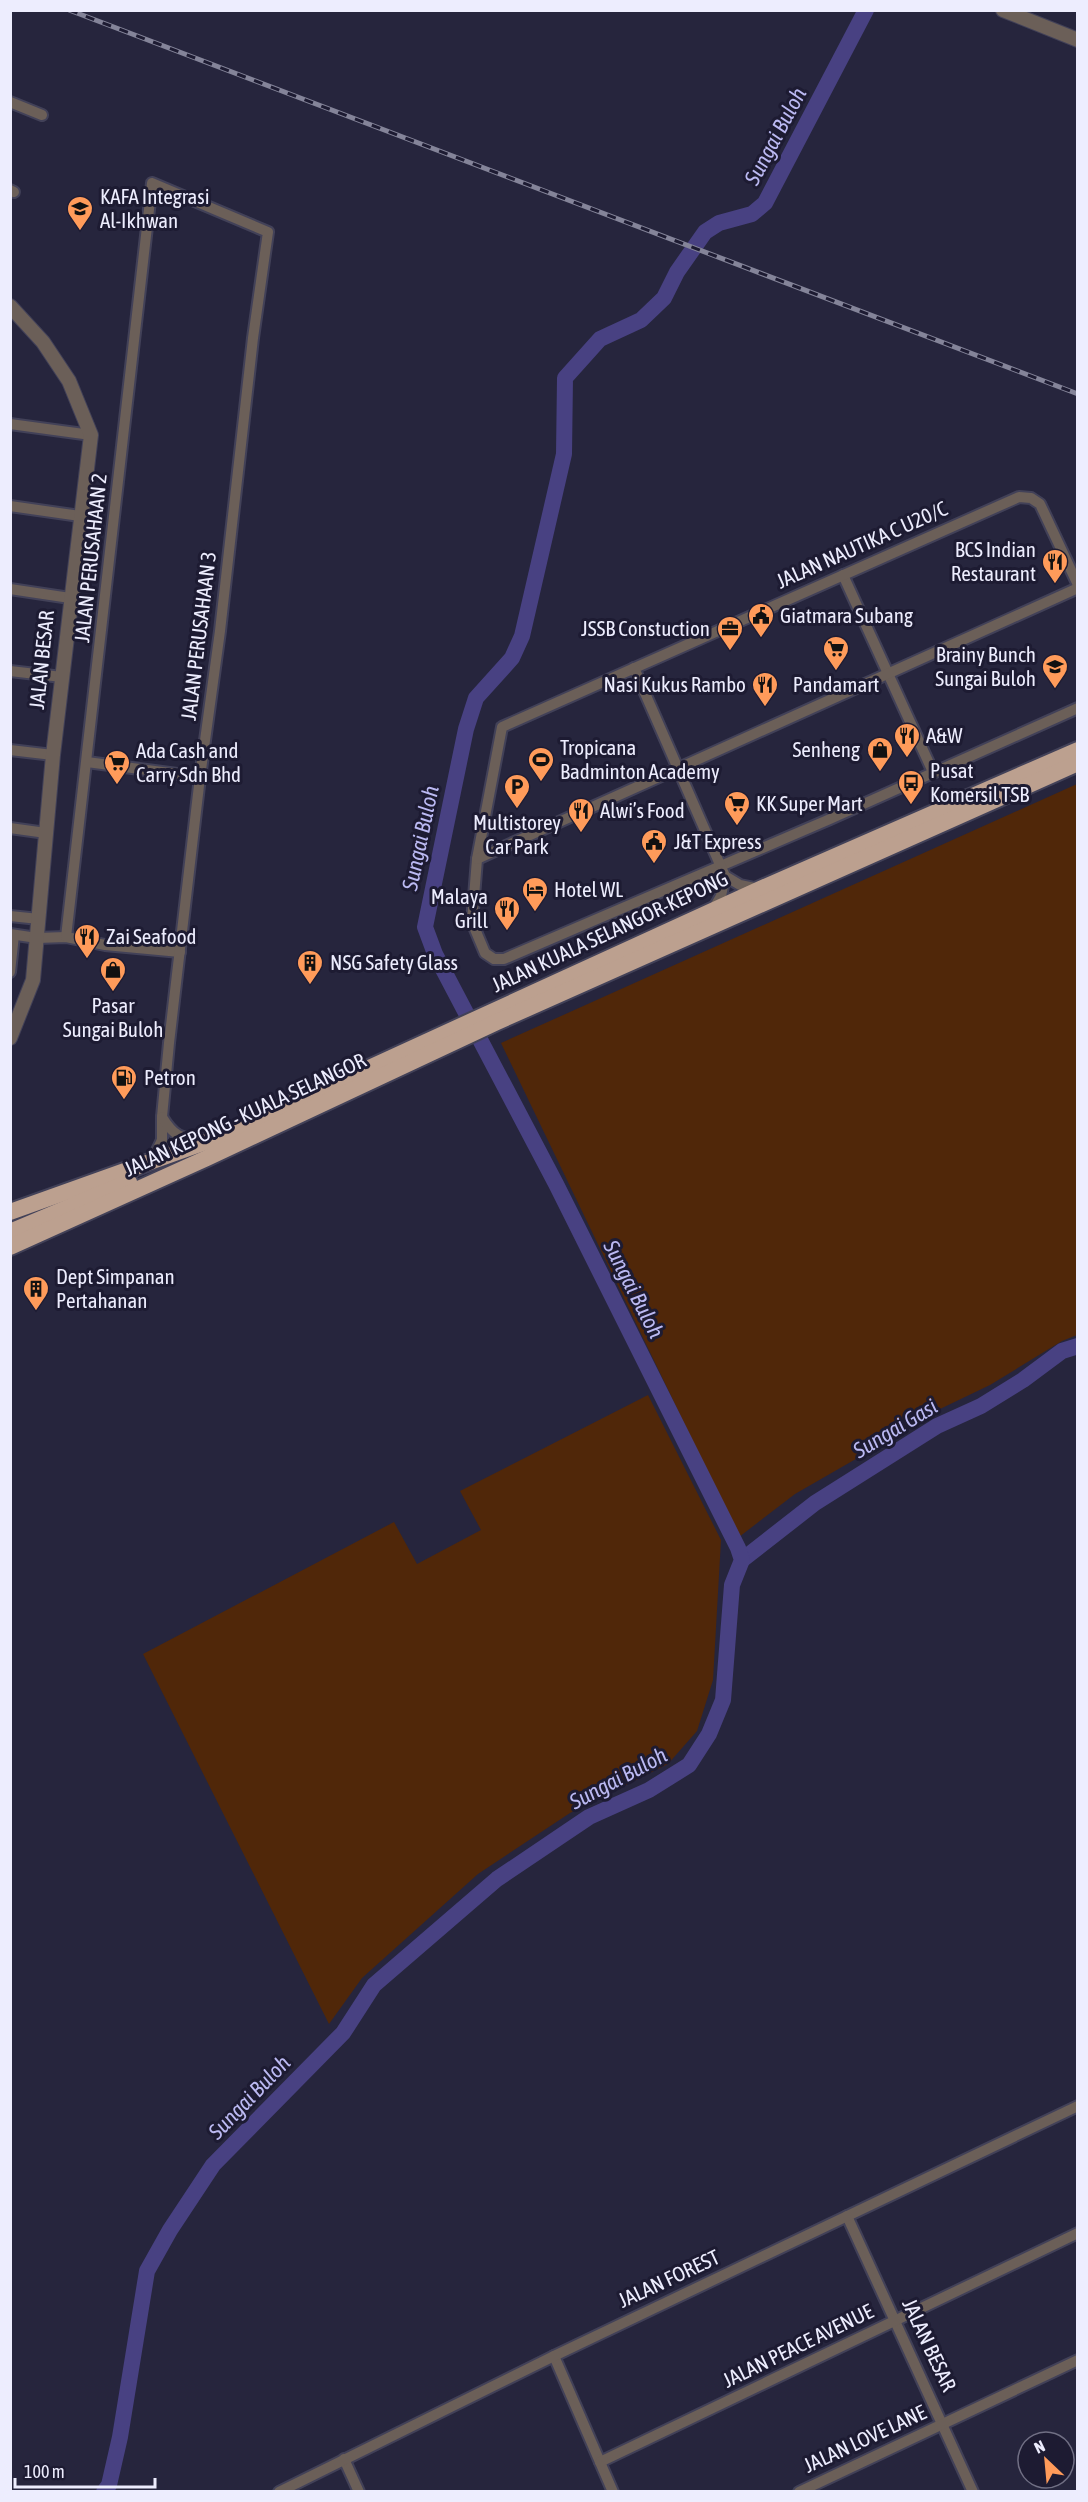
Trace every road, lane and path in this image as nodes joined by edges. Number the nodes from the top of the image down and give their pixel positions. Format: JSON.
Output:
{"nodes":[{"id":1,"x":1003,"y":10,"type":"edge"},
{"id":2,"x":1077,"y":40,"type":"edge"},
{"id":3,"x":10,"y":102,"type":"edge"},
{"id":4,"x":42,"y":115,"type":"dead end"},
{"id":5,"x":268,"y":232,"type":"joint"},
{"id":6,"x":10,"y":306,"type":"edge"},
{"id":7,"x":10,"y":424,"type":"edge"},
{"id":8,"x":91,"y":435,"type":"junction"},
{"id":9,"x":10,"y":506,"type":"edge"},
{"id":10,"x":80,"y":516,"type":"junction"},
{"id":11,"x":843,"y":575,"type":"junction"},
{"id":12,"x":1077,"y":587,"type":"edge"},
{"id":13,"x":10,"y":589,"type":"edge"},
{"id":14,"x":70,"y":598,"type":"junction"},
{"id":15,"x":634,"y":668,"type":"junction"},
{"id":16,"x":10,"y":671,"type":"edge"},
{"id":17,"x":888,"y":674,"type":"junction"},
{"id":18,"x":62,"y":677,"type":"junction"},
{"id":19,"x":1077,"y":708,"type":"edge"},
{"id":20,"x":10,"y":750,"type":"edge"},
{"id":21,"x":1077,"y":750,"type":"edge"},
{"id":22,"x":52,"y":755,"type":"junction"},
{"id":23,"x":87,"y":762,"type":"junction"},
{"id":24,"x":1077,"y":763,"type":"edge"},
{"id":25,"x":679,"y":769,"type":"junction"},
{"id":26,"x":933,"y":772,"type":"junction"},
{"id":27,"x":200,"y":777,"type":"junction"},
{"id":28,"x":10,"y":828,"type":"edge"},
{"id":29,"x":46,"y":833,"type":"junction"},
{"id":30,"x":477,"y":859,"type":"junction"},
{"id":31,"x":720,"y":865,"type":"junction"},
{"id":32,"x":725,"y":876,"type":"junction"},
{"id":33,"x":760,"y":889,"type":"junction"},
{"id":34,"x":712,"y":910,"type":"junction"},
{"id":35,"x":10,"y":916,"type":"edge"},
{"id":36,"x":39,"y":920,"type":"junction"},
{"id":37,"x":13,"y":934,"type":"edge"},
{"id":38,"x":66,"y":937,"type":"junction"},
{"id":39,"x":37,"y":938,"type":"junction"},
{"id":40,"x":180,"y":952,"type":"junction"},
{"id":41,"x":10,"y":972,"type":"edge"},
{"id":42,"x":494,"y":1017,"type":"junction"},
{"id":43,"x":460,"y":1032,"type":"junction"},
{"id":44,"x":10,"y":1038,"type":"edge"},
{"id":45,"x":162,"y":1117,"type":"junction"},
{"id":46,"x":214,"y":1139,"type":"junction"},
{"id":47,"x":207,"y":1158,"type":"junction"},
{"id":48,"x":152,"y":1161,"type":"junction"},
{"id":49,"x":10,"y":1212,"type":"edge"},
{"id":50,"x":10,"y":1232,"type":"edge"},
{"id":51,"x":10,"y":1247,"type":"edge"},
{"id":52,"x":1077,"y":2106,"type":"edge"},
{"id":53,"x":847,"y":2216,"type":"junction"},
{"id":54,"x":1077,"y":2233,"type":"edge"},
{"id":55,"x":895,"y":2321,"type":"junction"},
{"id":56,"x":554,"y":2356,"type":"junction"},
{"id":57,"x":1077,"y":2360,"type":"edge"},
{"id":58,"x":942,"y":2424,"type":"junction"},
{"id":59,"x":344,"y":2459,"type":"junction"},
{"id":60,"x":600,"y":2462,"type":"junction"},
{"id":61,"x":279,"y":2492,"type":"edge"},
{"id":62,"x":359,"y":2492,"type":"edge"},
{"id":63,"x":614,"y":2492,"type":"edge"},
{"id":64,"x":799,"y":2492,"type":"edge"},
{"id":65,"x":973,"y":2492,"type":"edge"}],
"edges":[{"from":1,"to":2,"type":"street"},
{"from":3,"to":4,"type":"street"},
{"from":5,"to":23,"type":"street","name":"JALAN PERUSAHAAN 2"},
{"from":5,"to":27,"type":"street","name":"JALAN PERUSAHAAN 3"},
{"from":6,"to":8,"type":"street","name":"JALAN BESAR"},
{"from":7,"to":8,"type":"street"},
{"from":8,"to":10,"type":"street","name":"JALAN BESAR"},
{"from":9,"to":10,"type":"street"},
{"from":10,"to":14,"type":"street","name":"JALAN BESAR"},
{"from":11,"to":12,"type":"street","name":"JALAN NAUTIKA C U20/C"},
{"from":11,"to":15,"type":"street","name":"JALAN NAUTIKA C U20/C"},
{"from":11,"to":17,"type":"street"},
{"from":12,"to":17,"type":"street"},
{"from":13,"to":14,"type":"street"},
{"from":14,"to":18,"type":"street","name":"JALAN BESAR"},
{"from":15,"to":25,"type":"street"},
{"from":15,"to":30,"type":"street","name":"JALAN NAUTIKA C U20/C"},
{"from":16,"to":18,"type":"street"},
{"from":17,"to":25,"type":"street"},
{"from":17,"to":26,"type":"street"},
{"from":18,"to":22,"type":"street","name":"JALAN BESAR"},
{"from":19,"to":26,"type":"street"},
{"from":20,"to":22,"type":"street"},
{"from":21,"to":33,"type":"highway","name":"JALAN KUALA SELANGOR-KEPONG"},
{"from":22,"to":29,"type":"street","name":"JALAN BESAR"},
{"from":23,"to":27,"type":"street"},
{"from":23,"to":38,"type":"street","name":"JALAN PERUSAHAAN 2"},
{"from":24,"to":42,"type":"highway","name":"JALAN KUALA SELANGOR-KEPONG"},
{"from":25,"to":30,"type":"street"},
{"from":25,"to":31,"type":"street"},
{"from":26,"to":31,"type":"street"},
{"from":27,"to":40,"type":"street","name":"JALAN PERUSAHAAN 3"},
{"from":28,"to":29,"type":"street"},
{"from":29,"to":36,"type":"street","name":"JALAN BESAR"},
{"from":30,"to":31,"type":"street"},
{"from":31,"to":32,"type":"street"},
{"from":32,"to":33,"type":"street"},
{"from":32,"to":34,"type":"street"},
{"from":33,"to":34,"type":"highway","name":"JALAN KUALA SELANGOR-KEPONG"},
{"from":34,"to":42,"type":"highway","name":"JALAN KUALA SELANGOR-KEPONG"},
{"from":35,"to":36,"type":"street"},
{"from":36,"to":39,"type":"street","name":"JALAN BESAR"},
{"from":37,"to":39,"type":"street"},
{"from":37,"to":41,"type":"street"},
{"from":38,"to":39,"type":"street"},
{"from":38,"to":40,"type":"street"},
{"from":39,"to":44,"type":"street","name":"JALAN BESAR"},
{"from":40,"to":45,"type":"street","name":"JALAN PERUSAHAAN 3"},
{"from":42,"to":43,"type":"highway","name":"JALAN KEPONG - KUALA SELANGOR"},
{"from":43,"to":46,"type":"highway","name":"JALAN KEPONG - KUALA SELANGOR"},
{"from":43,"to":47,"type":"highway","name":"JALAN KEPONG - KUALA SELANGOR"},
{"from":45,"to":46,"type":"street"},
{"from":45,"to":48,"type":"street","name":"JALAN PERUSAHAAN 3"},
{"from":46,"to":48,"type":"highway","name":"JALAN KEPONG - KUALA SELANGOR"},
{"from":47,"to":50,"type":"highway"},
{"from":47,"to":51,"type":"highway","name":"JALAN KEPONG - KUALA SELANGOR"},
{"from":48,"to":49,"type":"highway"},
{"from":52,"to":53,"type":"street","name":"JALAN FOREST"},
{"from":53,"to":55,"type":"street","name":"JALAN BESAR"},
{"from":53,"to":56,"type":"street","name":"JALAN FOREST"},
{"from":54,"to":55,"type":"street","name":"JALAN PEACE AVENUE"},
{"from":55,"to":58,"type":"street","name":"JALAN BESAR"},
{"from":55,"to":60,"type":"street","name":"JALAN PEACE AVENUE"},
{"from":56,"to":59,"type":"street","name":"JALAN FOREST"},
{"from":56,"to":60,"type":"street"},
{"from":57,"to":58,"type":"street","name":"JALAN LOVE LANE"},
{"from":58,"to":64,"type":"street","name":"JALAN LOVE LANE"},
{"from":58,"to":65,"type":"street","name":"JALAN BESAR"},
{"from":59,"to":61,"type":"street","name":"JALAN FOREST"},
{"from":59,"to":62,"type":"street"},
{"from":60,"to":63,"type":"street"}]}
